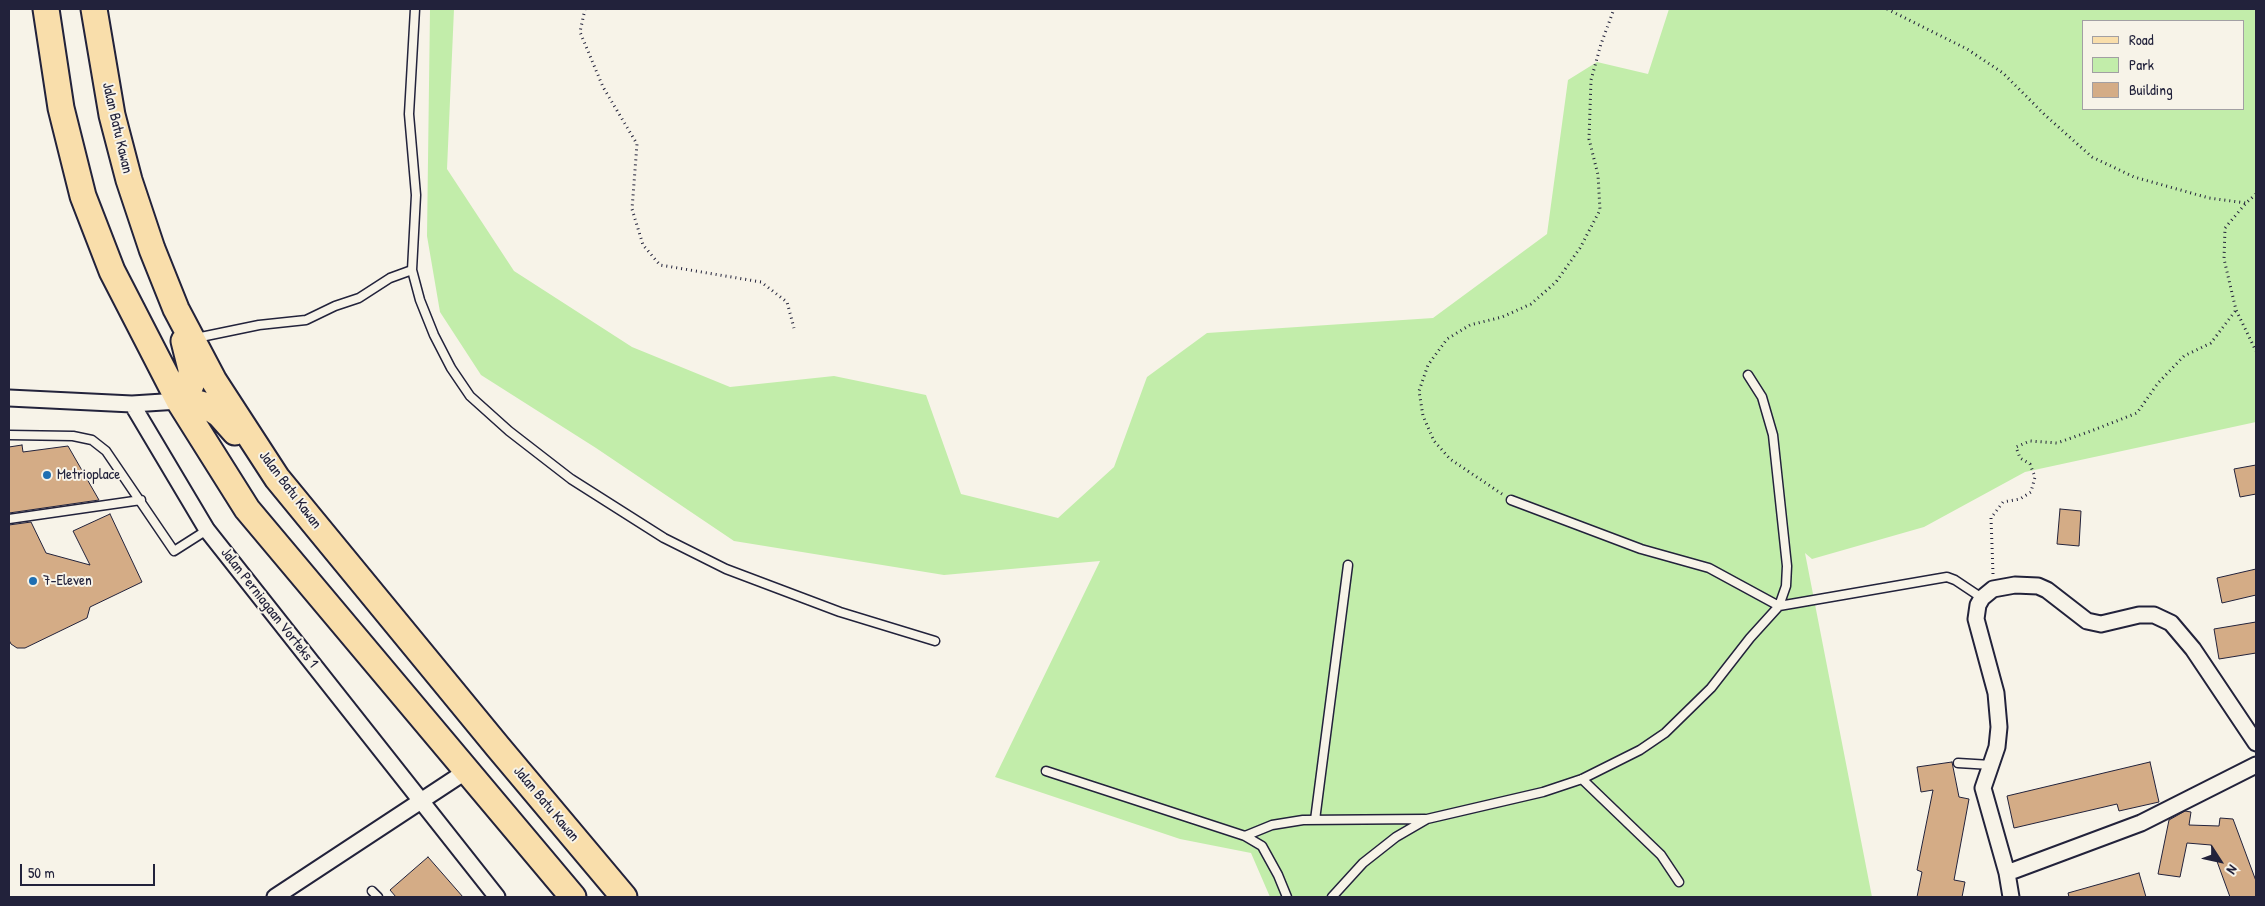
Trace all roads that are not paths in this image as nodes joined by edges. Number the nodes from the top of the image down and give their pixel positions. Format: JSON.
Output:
{"nodes":[{"id":1,"x":46,"y":9,"type":"edge"},
{"id":2,"x":94,"y":9,"type":"edge"},
{"id":3,"x":415,"y":9,"type":"edge"},
{"id":4,"x":412,"y":270,"type":"junction"},
{"id":5,"x":176,"y":309,"type":"junction"},
{"id":6,"x":192,"y":338,"type":"junction"},
{"id":7,"x":1748,"y":375,"type":"dead end"},
{"id":8,"x":9,"y":398,"type":"edge"},
{"id":9,"x":179,"y":401,"type":"junction"},
{"id":10,"x":132,"y":404,"type":"junction"},
{"id":11,"x":9,"y":434,"type":"edge"},
{"id":12,"x":277,"y":478,"type":"junction"},
{"id":13,"x":141,"y":500,"type":"junction"},
{"id":14,"x":1510,"y":500,"type":"road end"},
{"id":15,"x":9,"y":519,"type":"edge"},
{"id":16,"x":207,"y":530,"type":"junction"},
{"id":17,"x":1348,"y":565,"type":"dead end"},
{"id":18,"x":1988,"y":593,"type":"junction"},
{"id":19,"x":1780,"y":606,"type":"junction"},
{"id":20,"x":936,"y":641,"type":"dead end"},
{"id":21,"x":2256,"y":743,"type":"edge"},
{"id":22,"x":1958,"y":763,"type":"dead end"},
{"id":23,"x":1991,"y":765,"type":"junction"},
{"id":24,"x":2256,"y":765,"type":"edge"},
{"id":25,"x":468,"y":770,"type":"junction"},
{"id":26,"x":1046,"y":771,"type":"dead end"},
{"id":27,"x":1582,"y":779,"type":"junction"},
{"id":28,"x":423,"y":801,"type":"junction"},
{"id":29,"x":1426,"y":819,"type":"junction"},
{"id":30,"x":1315,"y":820,"type":"junction"},
{"id":31,"x":1244,"y":836,"type":"junction"},
{"id":32,"x":2007,"y":873,"type":"junction"},
{"id":33,"x":1679,"y":882,"type":"dead end"},
{"id":34,"x":372,"y":890,"type":"dead end"},
{"id":35,"x":283,"y":895,"type":"edge"},
{"id":36,"x":378,"y":897,"type":"edge"},
{"id":37,"x":497,"y":897,"type":"edge"},
{"id":38,"x":573,"y":897,"type":"edge"},
{"id":39,"x":624,"y":897,"type":"edge"},
{"id":40,"x":1287,"y":897,"type":"edge"},
{"id":41,"x":1332,"y":897,"type":"edge"},
{"id":42,"x":2011,"y":897,"type":"edge"}],
"edges":[{"from":1,"to":9,"type":"main road"},
{"from":2,"to":5,"type":"main road","name":"Jalan Batu Kawan"},
{"from":3,"to":4,"type":"lane"},
{"from":4,"to":6,"type":"lane"},
{"from":4,"to":20,"type":"lane"},
{"from":5,"to":6,"type":"main road","name":"Jalan Batu Kawan"},
{"from":5,"to":9,"type":"main road"},
{"from":6,"to":12,"type":"main road","name":"Jalan Batu Kawan"},
{"from":7,"to":19,"type":"lane"},
{"from":8,"to":10,"type":"street"},
{"from":9,"to":10,"type":"street"},
{"from":9,"to":12,"type":"main road"},
{"from":9,"to":25,"type":"main road"},
{"from":10,"to":16,"type":"street","name":"Jalan Perniagaan Vorteks 1"},
{"from":11,"to":13,"type":"lane"},
{"from":12,"to":39,"type":"main road","name":"Jalan Batu Kawan"},
{"from":13,"to":15,"type":"lane"},
{"from":13,"to":16,"type":"lane"},
{"from":14,"to":19,"type":"lane"},
{"from":16,"to":28,"type":"street","name":"Jalan Perniagaan Vorteks 1"},
{"from":17,"to":30,"type":"lane"},
{"from":18,"to":19,"type":"lane"},
{"from":18,"to":21,"type":"street"},
{"from":18,"to":23,"type":"street"},
{"from":19,"to":27,"type":"lane"},
{"from":22,"to":23,"type":"lane"},
{"from":23,"to":32,"type":"street"},
{"from":24,"to":32,"type":"street"},
{"from":25,"to":28,"type":"street"},
{"from":25,"to":38,"type":"main road"},
{"from":26,"to":31,"type":"lane"},
{"from":27,"to":29,"type":"lane"},
{"from":27,"to":33,"type":"lane"},
{"from":28,"to":35,"type":"street"},
{"from":28,"to":37,"type":"street","name":"Jalan Perniagaan Vorteks 1"},
{"from":29,"to":30,"type":"lane"},
{"from":29,"to":41,"type":"lane"},
{"from":30,"to":31,"type":"lane"},
{"from":31,"to":40,"type":"lane"},
{"from":32,"to":42,"type":"street"},
{"from":34,"to":36,"type":"lane"}]}
